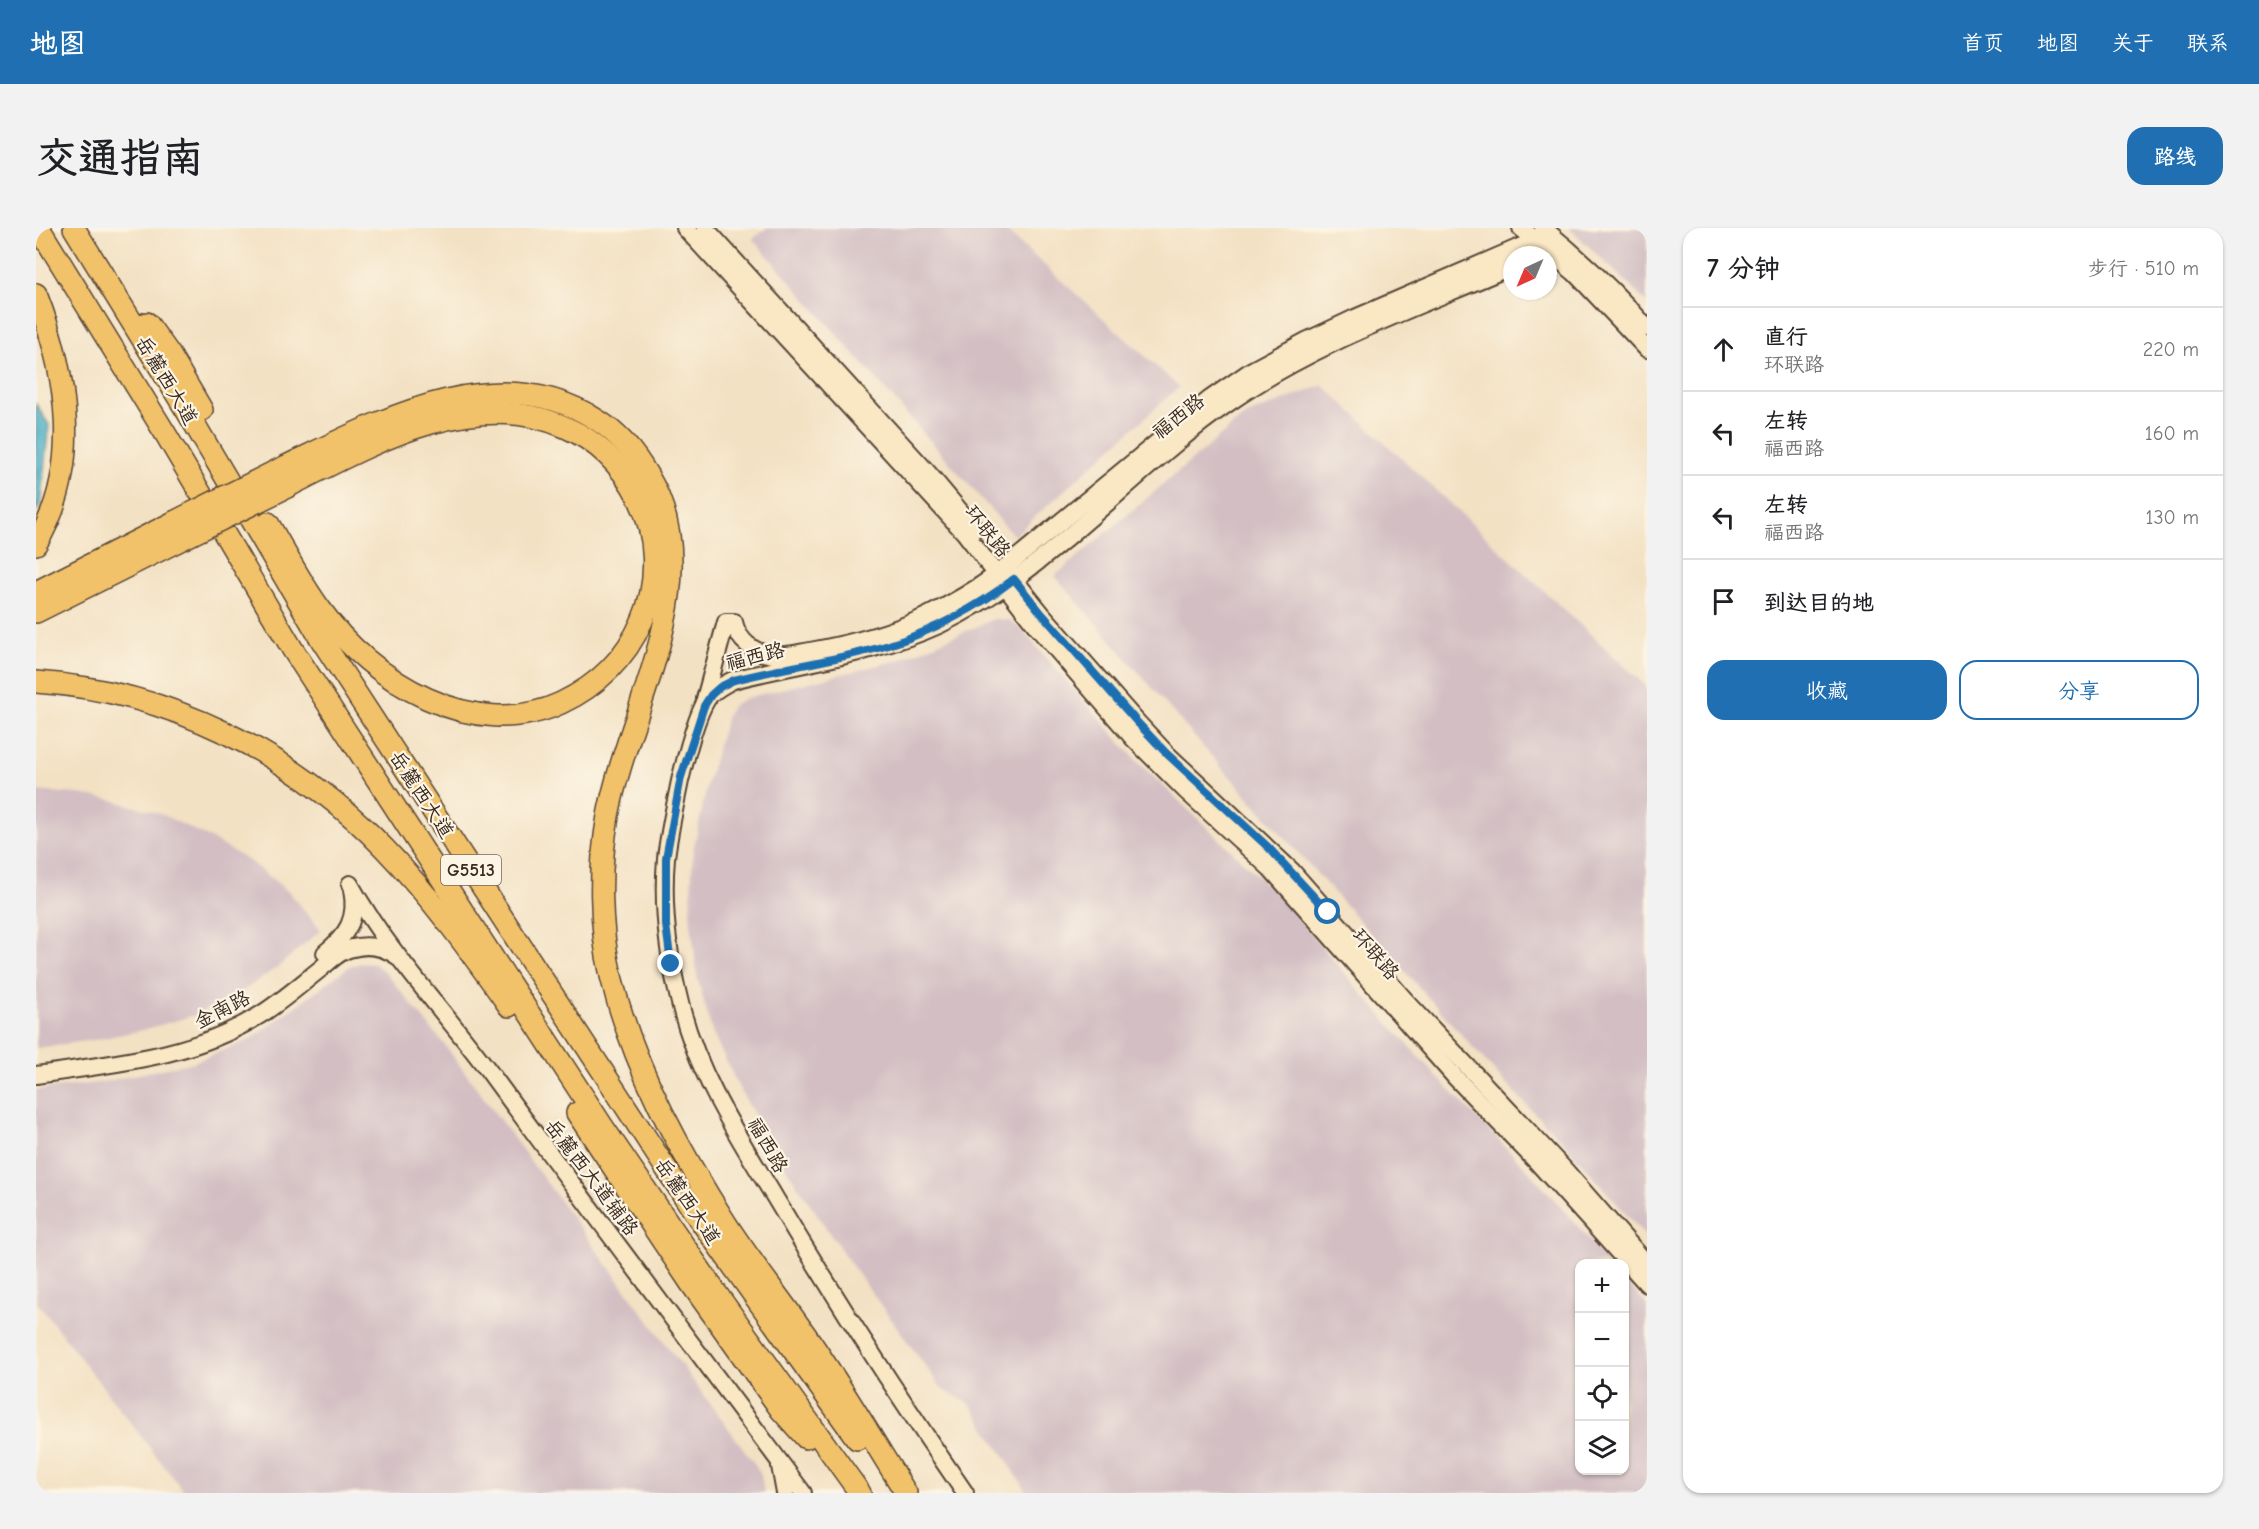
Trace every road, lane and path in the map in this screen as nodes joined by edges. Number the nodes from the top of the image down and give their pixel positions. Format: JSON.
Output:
{"nodes":[{"id":1,"x":39,"y":228,"type":"edge"},
{"id":2,"x":75,"y":228,"type":"edge"},
{"id":3,"x":685,"y":228,"type":"edge"},
{"id":4,"x":705,"y":228,"type":"edge"},
{"id":5,"x":1521,"y":228,"type":"edge"},
{"id":6,"x":1546,"y":242,"type":"edge"},
{"id":7,"x":1503,"y":270,"type":"edge"},
{"id":8,"x":36,"y":294,"type":"edge"},
{"id":9,"x":1647,"y":328,"type":"edge"},
{"id":10,"x":1647,"y":349,"type":"edge"},
{"id":11,"x":284,"y":477,"type":"junction"},
{"id":12,"x":179,"y":530,"type":"junction"},
{"id":13,"x":36,"y":544,"type":"edge"},
{"id":14,"x":1005,"y":577,"type":"junction"},
{"id":15,"x":36,"y":592,"type":"edge"},
{"id":16,"x":36,"y":612,"type":"edge"},
{"id":17,"x":36,"y":682,"type":"edge"},
{"id":18,"x":704,"y":706,"type":"junction"},
{"id":19,"x":350,"y":884,"type":"joint"},
{"id":20,"x":404,"y":963,"type":"junction"},
{"id":21,"x":36,"y":1067,"type":"edge"},
{"id":22,"x":36,"y":1075,"type":"edge"},
{"id":23,"x":1647,"y":1264,"type":"edge"},
{"id":24,"x":1647,"y":1284,"type":"edge"},
{"id":25,"x":775,"y":1455,"type":"junction"},
{"id":26,"x":785,"y":1493,"type":"edge"},
{"id":27,"x":803,"y":1493,"type":"edge"},
{"id":28,"x":858,"y":1493,"type":"edge"},
{"id":29,"x":896,"y":1493,"type":"edge"},
{"id":30,"x":906,"y":1493,"type":"edge"},
{"id":31,"x":965,"y":1493,"type":"edge"}],
"edges":[{"from":1,"to":28,"type":"highway","name":"岳麓西大道","number":"G5513"},
{"from":2,"to":11,"type":"highway"},
{"from":2,"to":29,"type":"highway","name":"岳麓西大道","number":"G5513"},
{"from":3,"to":14,"type":"main road","name":"环联路"},
{"from":4,"to":14,"type":"main road","name":"环联路"},
{"from":5,"to":6,"type":"main road"},
{"from":6,"to":9,"type":"main road"},
{"from":6,"to":10,"type":"main road"},
{"from":6,"to":14,"type":"main road"},
{"from":7,"to":14,"type":"main road","name":"福西路"},
{"from":8,"to":13,"type":"highway"},
{"from":11,"to":12,"type":"highway","bridge":true},
{"from":11,"to":30,"type":"highway"},
{"from":12,"to":15,"type":"highway"},
{"from":12,"to":16,"type":"highway"},
{"from":14,"to":18,"type":"main road","name":"福西路"},
{"from":14,"to":18,"type":"main road"},
{"from":14,"to":23,"type":"main road","name":"环联路"},
{"from":14,"to":24,"type":"main road","name":"环联路"},
{"from":17,"to":28,"type":"highway"},
{"from":18,"to":31,"type":"main road","name":"福西路"},
{"from":19,"to":20,"type":"main road","name":"岳麓西大道辅路"},
{"from":19,"to":21,"type":"main road","name":"金南路"},
{"from":20,"to":22,"type":"main road","name":"金南路"},
{"from":20,"to":25,"type":"main road","name":"岳麓西大道辅路"},
{"from":25,"to":26,"type":"main road"},
{"from":25,"to":27,"type":"main road","name":"岳麓西大道辅路"}]}
